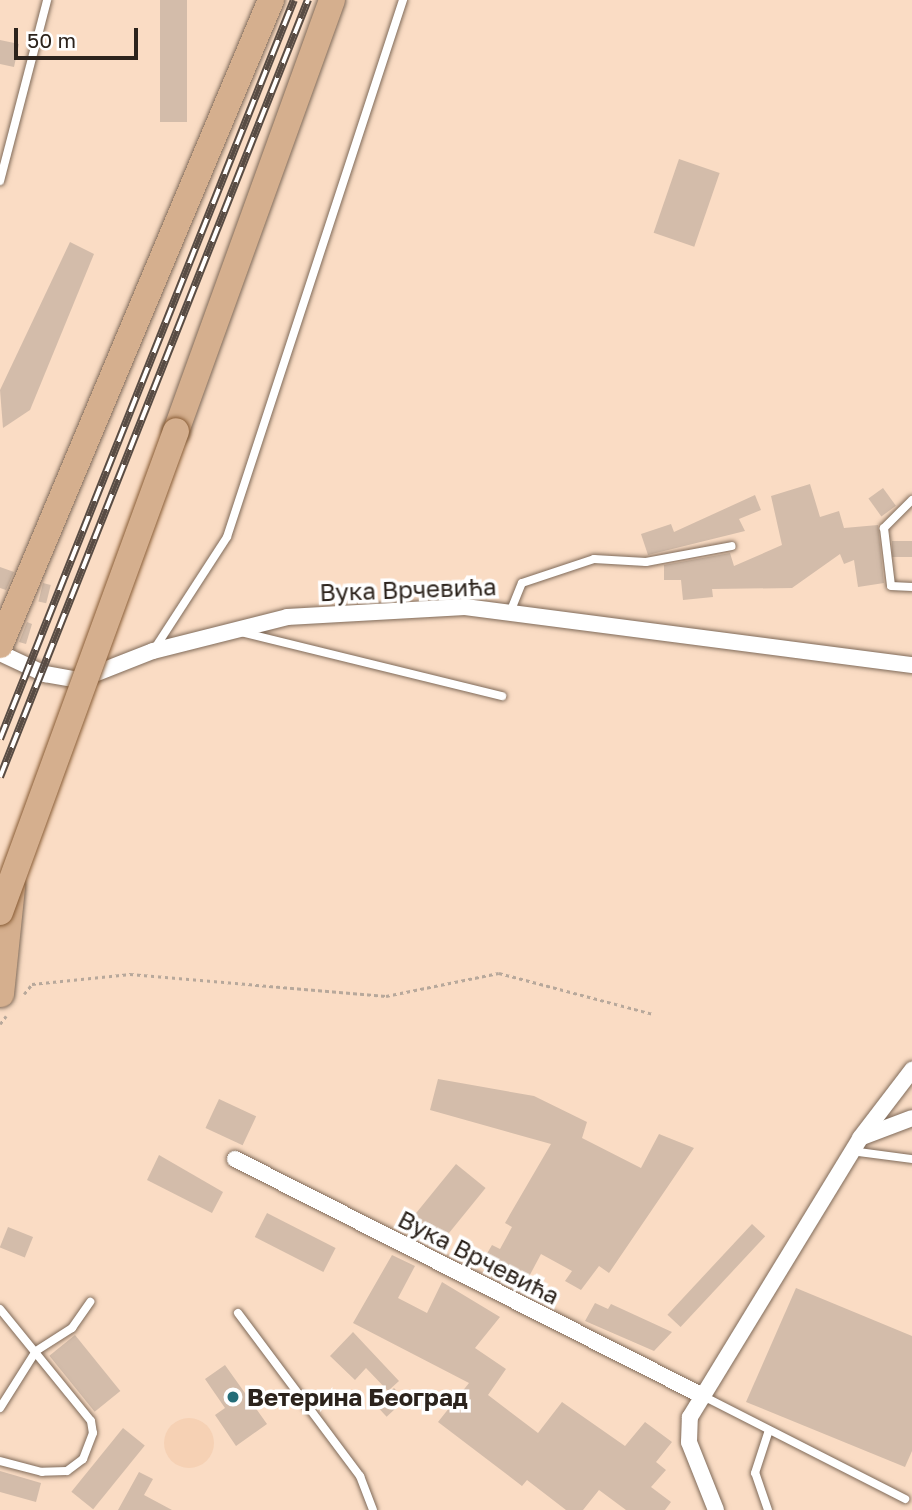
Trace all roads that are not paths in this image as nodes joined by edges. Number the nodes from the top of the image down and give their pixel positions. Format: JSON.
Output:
{"nodes":[{"id":1,"x":47,"y":0,"type":"edge"},
{"id":2,"x":271,"y":0,"type":"edge"},
{"id":3,"x":332,"y":0,"type":"edge"},
{"id":4,"x":403,"y":0,"type":"edge"},
{"id":5,"x":0,"y":181,"type":"edge"},
{"id":6,"x":912,"y":500,"type":"edge"},
{"id":7,"x":732,"y":546,"type":"dead end"},
{"id":8,"x":912,"y":587,"type":"edge"},
{"id":9,"x":511,"y":610,"type":"junction"},
{"id":10,"x":231,"y":630,"type":"junction"},
{"id":11,"x":0,"y":645,"type":"edge"},
{"id":12,"x":153,"y":651,"type":"junction"},
{"id":13,"x":0,"y":653,"type":"edge"},
{"id":14,"x":912,"y":665,"type":"edge"},
{"id":15,"x":502,"y":696,"type":"dead end"},
{"id":16,"x":13,"y":877,"type":"junction"},
{"id":17,"x":0,"y":912,"type":"edge"},
{"id":18,"x":8,"y":1004,"type":"edge"},
{"id":19,"x":912,"y":1070,"type":"edge"},
{"id":20,"x":912,"y":1118,"type":"edge"},
{"id":21,"x":856,"y":1144,"type":"junction"},
{"id":22,"x":235,"y":1159,"type":"dead end"},
{"id":23,"x":912,"y":1159,"type":"edge"},
{"id":24,"x":90,"y":1302,"type":"dead end"},
{"id":25,"x":0,"y":1309,"type":"edge"},
{"id":26,"x":238,"y":1313,"type":"dead end"},
{"id":27,"x":36,"y":1351,"type":"junction"},
{"id":28,"x":703,"y":1396,"type":"junction"},
{"id":29,"x":0,"y":1408,"type":"edge"},
{"id":30,"x":769,"y":1430,"type":"junction"},
{"id":31,"x":0,"y":1461,"type":"edge"},
{"id":32,"x":905,"y":1499,"type":"dead end"},
{"id":33,"x":373,"y":1510,"type":"edge"},
{"id":34,"x":716,"y":1510,"type":"edge"},
{"id":35,"x":768,"y":1510,"type":"edge"}],
"edges":[{"from":1,"to":5,"type":"lane"},
{"from":2,"to":11,"type":"main road"},
{"from":3,"to":16,"type":"main road","bridge":true},
{"from":4,"to":12,"type":"lane"},
{"from":6,"to":8,"type":"lane"},
{"from":7,"to":9,"type":"lane"},
{"from":9,"to":10,"type":"street","name":"Вука Врчевића"},
{"from":9,"to":14,"type":"street","name":"Вука Врчевића"},
{"from":10,"to":12,"type":"street","name":"Вука Врчевића"},
{"from":10,"to":15,"type":"lane"},
{"from":12,"to":13,"type":"street","name":"Вука Врчевића"},
{"from":16,"to":17,"type":"main road","bridge":true},
{"from":16,"to":18,"type":"main road","bridge":true},
{"from":19,"to":21,"type":"street"},
{"from":20,"to":21,"type":"street"},
{"from":21,"to":23,"type":"lane"},
{"from":21,"to":28,"type":"street"},
{"from":22,"to":28,"type":"street","name":"Вука Врчевића"},
{"from":24,"to":27,"type":"lane"},
{"from":25,"to":27,"type":"lane"},
{"from":26,"to":33,"type":"lane"},
{"from":27,"to":29,"type":"lane"},
{"from":27,"to":31,"type":"lane"},
{"from":28,"to":30,"type":"lane"},
{"from":28,"to":34,"type":"street"},
{"from":30,"to":32,"type":"lane"},
{"from":30,"to":35,"type":"lane"}]}
